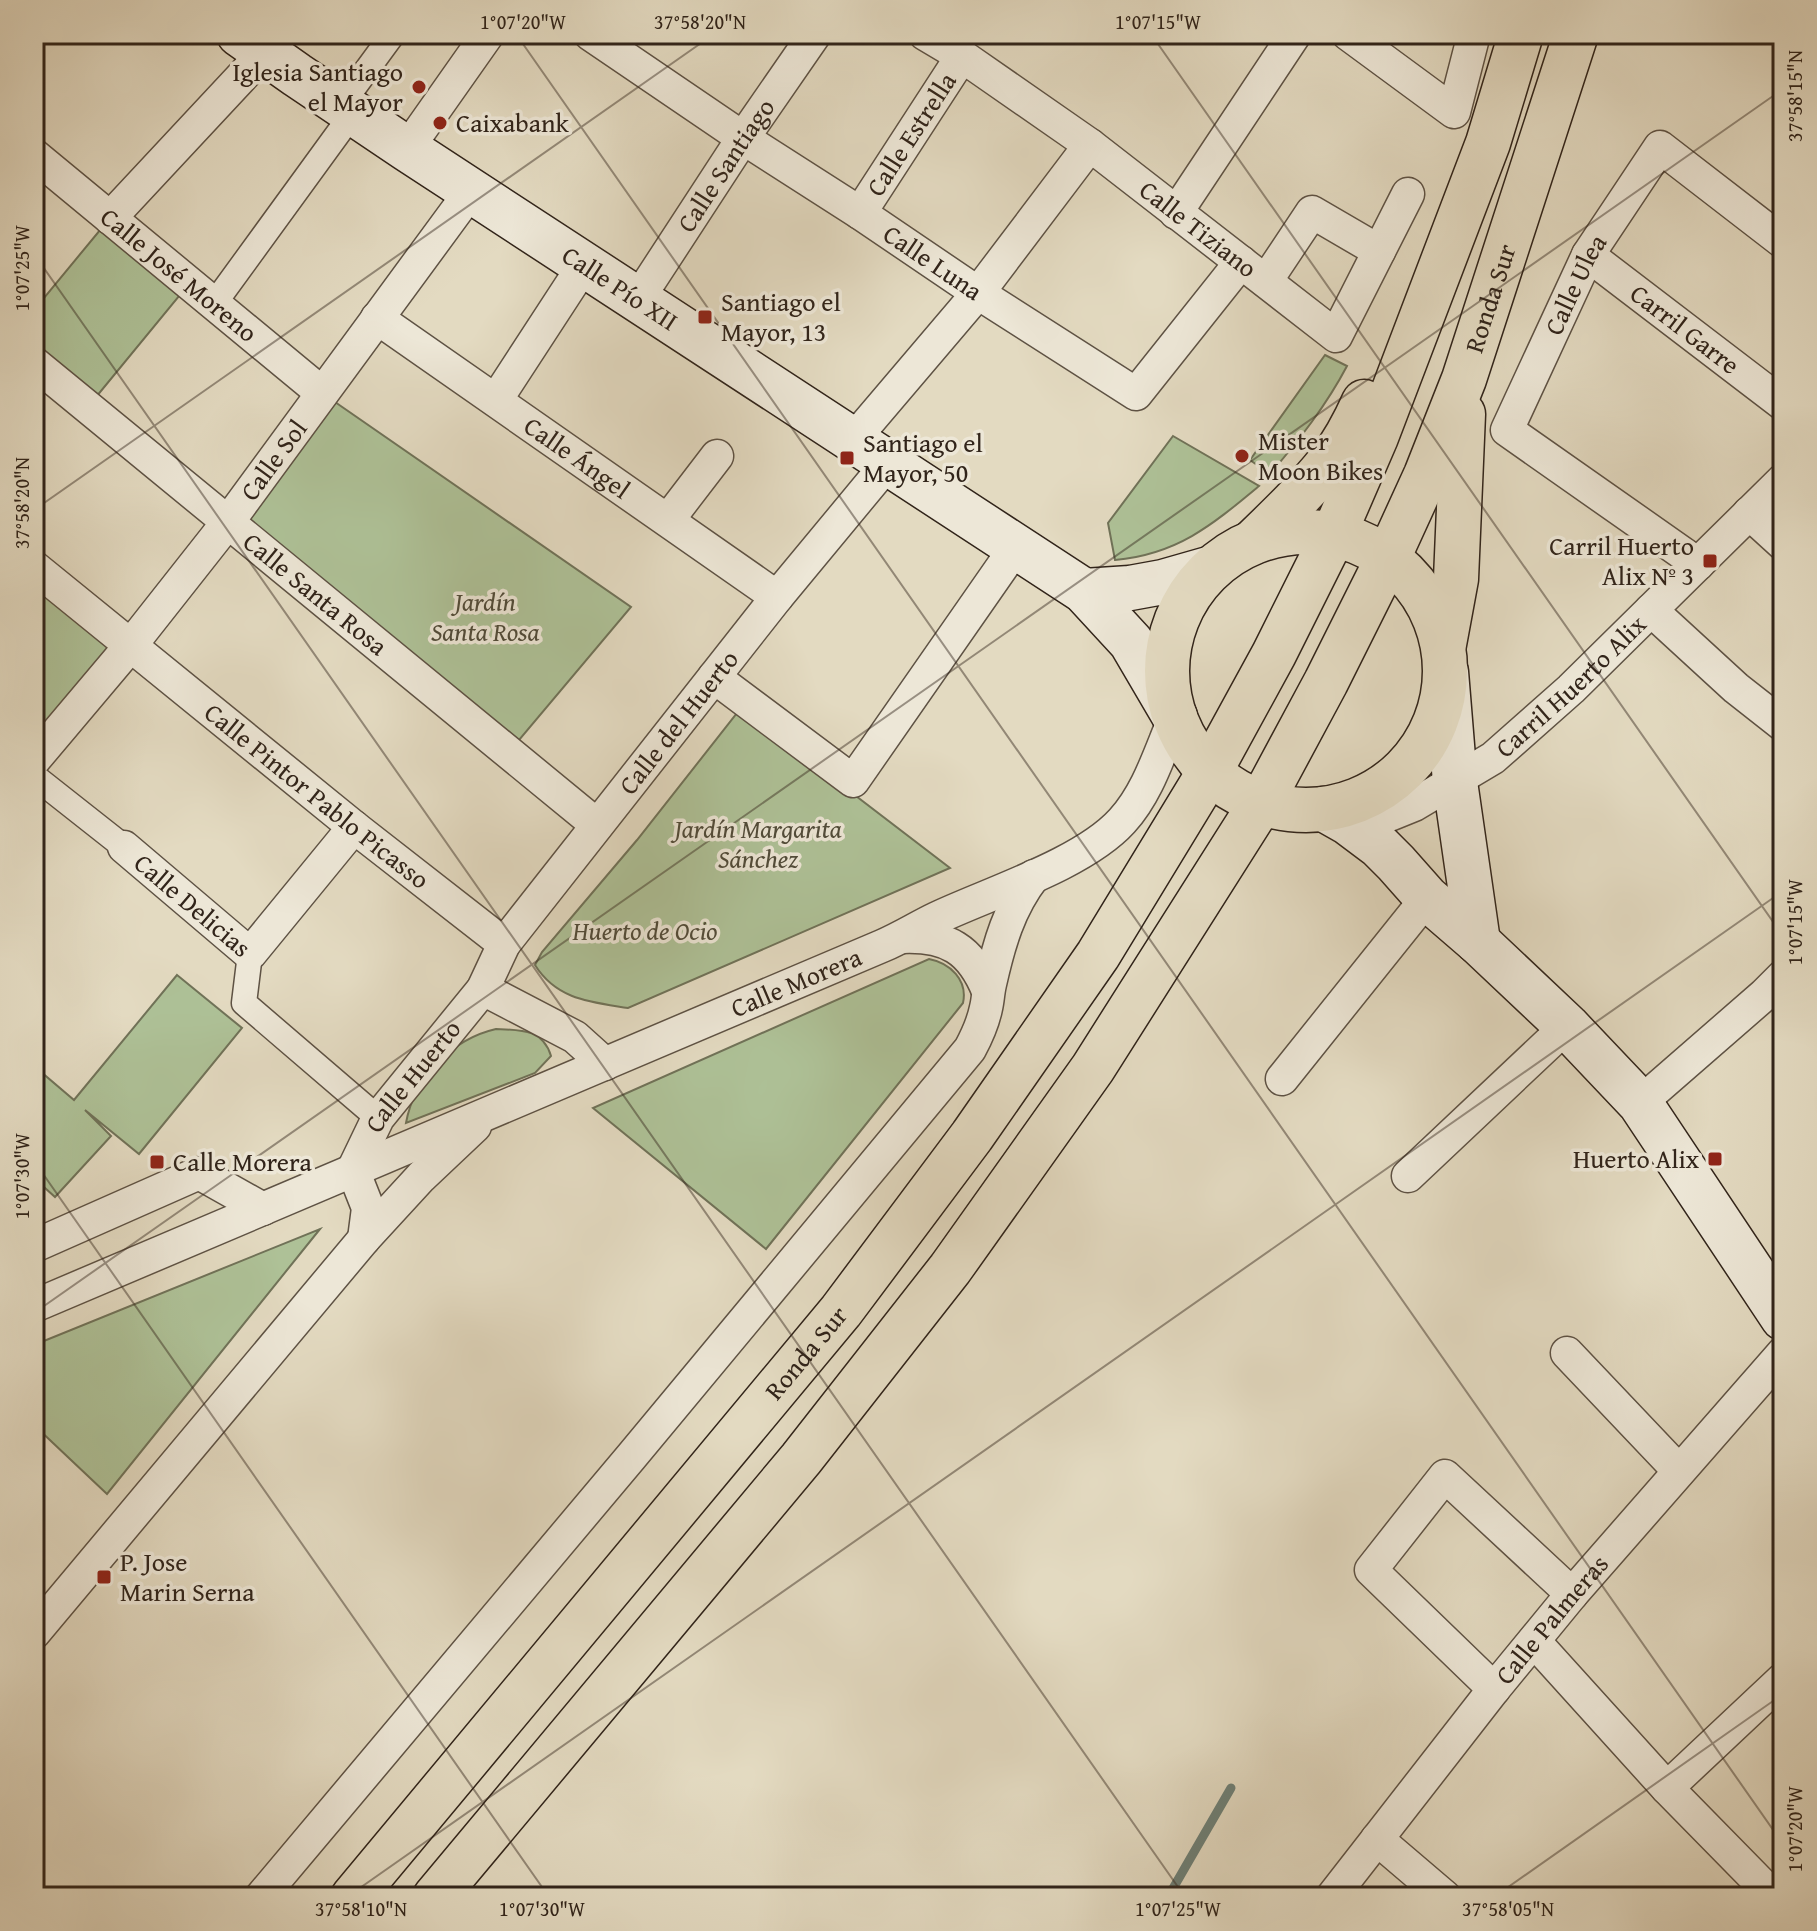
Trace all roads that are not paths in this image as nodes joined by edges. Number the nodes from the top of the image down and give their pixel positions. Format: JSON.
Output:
{"nodes":[{"id":1,"x":393,"y":34,"type":"edge"},
{"id":2,"x":488,"y":34,"type":"edge"},
{"id":3,"x":590,"y":34,"type":"edge"},
{"id":4,"x":815,"y":34,"type":"edge"},
{"id":5,"x":925,"y":34,"type":"edge"},
{"id":6,"x":1295,"y":34,"type":"edge"},
{"id":7,"x":1348,"y":34,"type":"edge"},
{"id":8,"x":1474,"y":34,"type":"edge"},
{"id":9,"x":1521,"y":34,"type":"edge"},
{"id":10,"x":1576,"y":34,"type":"edge"},
{"id":11,"x":261,"y":40,"type":"edge"},
{"id":12,"x":962,"y":56,"type":"junction"},
{"id":13,"x":347,"y":109,"type":"junction"},
{"id":14,"x":743,"y":138,"type":"junction"},
{"id":15,"x":1488,"y":143,"type":"junction"},
{"id":16,"x":1090,"y":145,"type":"junction"},
{"id":17,"x":407,"y":149,"type":"junction"},
{"id":18,"x":34,"y":155,"type":"edge"},
{"id":19,"x":471,"y":191,"type":"junction"},
{"id":20,"x":1408,"y":194,"type":"dead end"},
{"id":21,"x":860,"y":213,"type":"junction"},
{"id":22,"x":1176,"y":213,"type":"junction"},
{"id":23,"x":110,"y":218,"type":"junction"},
{"id":24,"x":1783,"y":242,"type":"edge"},
{"id":25,"x":1379,"y":251,"type":"junction"},
{"id":26,"x":1588,"y":255,"type":"junction"},
{"id":27,"x":584,"y":265,"type":"junction"},
{"id":28,"x":1254,"y":272,"type":"junction"},
{"id":29,"x":978,"y":293,"type":"junction"},
{"id":30,"x":638,"y":299,"type":"junction"},
{"id":31,"x":214,"y":304,"type":"junction"},
{"id":32,"x":377,"y":318,"type":"junction"},
{"id":33,"x":34,"y":363,"type":"edge"},
{"id":34,"x":1464,"y":379,"type":"junction"},
{"id":35,"x":322,"y":393,"type":"junction"},
{"id":36,"x":496,"y":400,"type":"junction"},
{"id":37,"x":1783,"y":404,"type":"edge"},
{"id":38,"x":870,"y":452,"type":"junction"},
{"id":39,"x":717,"y":456,"type":"dead end"},
{"id":40,"x":1783,"y":480,"type":"edge"},
{"id":41,"x":1749,"y":513,"type":"junction"},
{"id":42,"x":668,"y":520,"type":"junction"},
{"id":43,"x":228,"y":522,"type":"junction"},
{"id":44,"x":1334,"y":534,"type":"junction"},
{"id":45,"x":1253,"y":542,"type":"junction"},
{"id":46,"x":1783,"y":544,"type":"edge"},
{"id":47,"x":1016,"y":547,"type":"junction"},
{"id":48,"x":1388,"y":558,"type":"junction"},
{"id":49,"x":1698,"y":564,"type":"junction"},
{"id":50,"x":34,"y":567,"type":"edge"},
{"id":51,"x":1212,"y":568,"type":"junction"},
{"id":52,"x":1084,"y":591,"type":"junction"},
{"id":53,"x":777,"y":597,"type":"junction"},
{"id":54,"x":1651,"y":610,"type":"junction"},
{"id":55,"x":131,"y":645,"type":"junction"},
{"id":56,"x":1445,"y":658,"type":"junction"},
{"id":57,"x":714,"y":677,"type":"junction"},
{"id":58,"x":1175,"y":717,"type":"junction"},
{"id":59,"x":1783,"y":725,"type":"edge"},
{"id":60,"x":34,"y":760,"type":"edge"},
{"id":61,"x":1210,"y":771,"type":"junction"},
{"id":62,"x":34,"y":776,"type":"edge"},
{"id":63,"x":1147,"y":782,"type":"junction"},
{"id":64,"x":1455,"y":782,"type":"junction"},
{"id":65,"x":1261,"y":803,"type":"junction"},
{"id":66,"x":1336,"y":815,"type":"junction"},
{"id":67,"x":597,"y":825,"type":"junction"},
{"id":68,"x":354,"y":827,"type":"junction"},
{"id":69,"x":124,"y":847,"type":"joint"},
{"id":70,"x":1034,"y":876,"type":"junction"},
{"id":71,"x":1427,"y":898,"type":"junction"},
{"id":72,"x":902,"y":937,"type":"junction"},
{"id":73,"x":1478,"y":942,"type":"junction"},
{"id":74,"x":504,"y":944,"type":"junction"},
{"id":75,"x":250,"y":954,"type":"junction"},
{"id":76,"x":1783,"y":976,"type":"edge"},
{"id":77,"x":483,"y":989,"type":"junction"},
{"id":78,"x":988,"y":991,"type":"junction"},
{"id":79,"x":1567,"y":1026,"type":"junction"},
{"id":80,"x":605,"y":1064,"type":"junction"},
{"id":81,"x":1282,"y":1079,"type":"dead end"},
{"id":82,"x":1640,"y":1103,"type":"junction"},
{"id":83,"x":489,"y":1113,"type":"junction"},
{"id":84,"x":378,"y":1118,"type":"junction"},
{"id":85,"x":353,"y":1170,"type":"junction"},
{"id":86,"x":1408,"y":1176,"type":"dead end"},
{"id":87,"x":263,"y":1209,"type":"junction"},
{"id":88,"x":364,"y":1239,"type":"junction"},
{"id":89,"x":34,"y":1246,"type":"edge"},
{"id":90,"x":34,"y":1306,"type":"edge"},
{"id":91,"x":1781,"y":1310,"type":"edge"},
{"id":92,"x":1567,"y":1353,"type":"dead end"},
{"id":93,"x":1783,"y":1353,"type":"edge"},
{"id":94,"x":1679,"y":1471,"type":"junction"},
{"id":95,"x":1572,"y":1594,"type":"junction"},
{"id":96,"x":34,"y":1633,"type":"edge"},
{"id":97,"x":1534,"y":1641,"type":"junction"},
{"id":98,"x":1783,"y":1679,"type":"edge"},
{"id":99,"x":1494,"y":1689,"type":"junction"},
{"id":100,"x":1667,"y":1788,"type":"junction"},
{"id":101,"x":1377,"y":1839,"type":"junction"},
{"id":102,"x":1774,"y":1887,"type":"edge"},
{"id":103,"x":261,"y":1897,"type":"edge"},
{"id":104,"x":353,"y":1897,"type":"edge"},
{"id":105,"x":435,"y":1897,"type":"edge"},
{"id":106,"x":1332,"y":1897,"type":"edge"},
{"id":107,"x":1445,"y":1897,"type":"edge"}],
"edges":[{"from":1,"to":13,"type":"street"},
{"from":2,"to":17,"type":"street"},
{"from":3,"to":14,"type":"street","name":"Calle Luna"},
{"from":4,"to":14,"type":"street","name":"Calle Santiago"},
{"from":5,"to":12,"type":"street","name":"Calle Tiziano"},
{"from":6,"to":22,"type":"street"},
{"from":7,"to":8,"type":"street"},
{"from":9,"to":15,"type":"main road","name":"Ronda Sur"},
{"from":10,"to":34,"type":"main road","name":"Ronda Sur"},
{"from":11,"to":13,"type":"main road","name":"Calle Pío XII"},
{"from":11,"to":23,"type":"street"},
{"from":12,"to":16,"type":"street","name":"Calle Tiziano"},
{"from":12,"to":21,"type":"street","name":"Calle Estrella"},
{"from":13,"to":17,"type":"main road","name":"Calle Pío XII"},
{"from":13,"to":31,"type":"street"},
{"from":14,"to":21,"type":"street","name":"Calle Luna"},
{"from":14,"to":30,"type":"street","name":"Calle Santiago"},
{"from":15,"to":44,"type":"main road","name":"Ronda Sur"},
{"from":15,"to":45,"type":"main road"},
{"from":16,"to":22,"type":"street","name":"Calle Tiziano"},
{"from":16,"to":29,"type":"street","name":"Calle del Huerto"},
{"from":17,"to":19,"type":"main road","name":"Calle Pío XII"},
{"from":18,"to":23,"type":"street","name":"Calle José Moreno"},
{"from":19,"to":27,"type":"main road","name":"Calle Pío XII"},
{"from":19,"to":32,"type":"street","name":"Calle Sol"},
{"from":20,"to":25,"type":"street","name":"Calle Tiziano"},
{"from":21,"to":29,"type":"street","name":"Calle Luna"},
{"from":22,"to":28,"type":"street","name":"Calle Tiziano"},
{"from":23,"to":31,"type":"street","name":"Calle José Moreno"},
{"from":24,"to":26,"type":"street","name":"Calle Ulea"},
{"from":25,"to":28,"type":"street"},
{"from":25,"to":28,"type":"street","name":"Calle Tiziano"},
{"from":26,"to":37,"type":"street","name":"Carril Garre"},
{"from":26,"to":49,"type":"street","name":"Calle Ulea"},
{"from":27,"to":30,"type":"main road","name":"Calle Pío XII"},
{"from":27,"to":36,"type":"street"},
{"from":28,"to":29,"type":"street","name":"Calle Luna"},
{"from":29,"to":38,"type":"street","name":"Calle del Huerto"},
{"from":30,"to":38,"type":"main road","name":"Calle Pío XII"},
{"from":31,"to":35,"type":"street","name":"Calle José Moreno"},
{"from":32,"to":35,"type":"street","name":"Calle Sol"},
{"from":32,"to":36,"type":"street","name":"Calle Ángel"},
{"from":33,"to":43,"type":"street","name":"Calle Santa Rosa"},
{"from":34,"to":48,"type":"main road","name":"Ronda Sur"},
{"from":34,"to":56,"type":"main road"},
{"from":35,"to":43,"type":"street","name":"Calle Sol"},
{"from":36,"to":42,"type":"street","name":"Calle Ángel"},
{"from":38,"to":47,"type":"main road","name":"Calle Pío XII"},
{"from":38,"to":53,"type":"street","name":"Calle del Huerto"},
{"from":39,"to":42,"type":"street"},
{"from":40,"to":41,"type":"street","name":"Carril Huerto Alix"},
{"from":41,"to":46,"type":"street"},
{"from":41,"to":49,"type":"street","name":"Carril Huerto Alix"},
{"from":42,"to":53,"type":"street","name":"Calle Ángel"},
{"from":43,"to":55,"type":"street","name":"Calle Sol"},
{"from":43,"to":67,"type":"street","name":"Calle Santa Rosa"},
{"from":44,"to":45,"type":"main road"},
{"from":44,"to":48,"type":"main road"},
{"from":44,"to":61,"type":"main road","name":"Ronda Sur"},
{"from":45,"to":51,"type":"main road"},
{"from":47,"to":52,"type":"main road","name":"Calle Pío XII"},
{"from":47,"to":57,"type":"street"},
{"from":48,"to":56,"type":"main road"},
{"from":48,"to":65,"type":"main road","name":"Ronda Sur"},
{"from":49,"to":54,"type":"street","name":"Carril Huerto Alix"},
{"from":50,"to":55,"type":"street","name":"Calle Pintor Pablo Picasso"},
{"from":51,"to":52,"type":"main road"},
{"from":51,"to":58,"type":"main road"},
{"from":52,"to":58,"type":"main road","name":"Calle Pío XII"},
{"from":53,"to":57,"type":"street","name":"Calle del Huerto"},
{"from":54,"to":59,"type":"street"},
{"from":54,"to":64,"type":"street","name":"Carril Huerto Alix"},
{"from":55,"to":60,"type":"street","name":"Calle Sol"},
{"from":55,"to":68,"type":"street","name":"Calle Pintor Pablo Picasso"},
{"from":56,"to":64,"type":"main road"},
{"from":56,"to":66,"type":"main road"},
{"from":57,"to":67,"type":"street","name":"Calle del Huerto"},
{"from":58,"to":61,"type":"main road"},
{"from":58,"to":63,"type":"street","name":"Calle Morera"},
{"from":61,"to":63,"type":"street"},
{"from":61,"to":65,"type":"main road"},
{"from":61,"to":104,"type":"main road","name":"Ronda Sur"},
{"from":62,"to":69,"type":"street","name":"Calle Delicias"},
{"from":63,"to":70,"type":"street","name":"Calle Morera"},
{"from":64,"to":66,"type":"street","name":"Carril Huerto Alix"},
{"from":64,"to":73,"type":"main road"},
{"from":65,"to":66,"type":"main road"},
{"from":65,"to":105,"type":"main road","name":"Ronda Sur"},
{"from":66,"to":71,"type":"main road"},
{"from":67,"to":74,"type":"street","name":"Calle del Huerto"},
{"from":68,"to":74,"type":"street","name":"Calle Pintor Pablo Picasso"},
{"from":68,"to":75,"type":"street"},
{"from":69,"to":75,"type":"street","name":"Calle Delicias"},
{"from":70,"to":72,"type":"street","name":"Calle Morera"},
{"from":70,"to":78,"type":"street"},
{"from":71,"to":73,"type":"main road"},
{"from":71,"to":81,"type":"street"},
{"from":72,"to":78,"type":"street"},
{"from":72,"to":80,"type":"street","name":"Calle Morera"},
{"from":73,"to":79,"type":"main road"},
{"from":74,"to":77,"type":"street","name":"Calle del Huerto"},
{"from":75,"to":84,"type":"street","name":"Calle Delicias"},
{"from":76,"to":82,"type":"street"},
{"from":77,"to":80,"type":"street"},
{"from":77,"to":84,"type":"street","name":"Calle Huerto"},
{"from":78,"to":103,"type":"street"},
{"from":79,"to":82,"type":"main road"},
{"from":79,"to":86,"type":"street"},
{"from":80,"to":83,"type":"street","name":"Calle Morera"},
{"from":82,"to":91,"type":"main road"},
{"from":83,"to":85,"type":"street","name":"Calle Morera"},
{"from":83,"to":88,"type":"street"},
{"from":84,"to":85,"type":"street","name":"Calle Huerto"},
{"from":85,"to":87,"type":"street","name":"Calle Morera"},
{"from":85,"to":88,"type":"street"},
{"from":87,"to":89,"type":"street"},
{"from":87,"to":90,"type":"street","name":"Calle Morera"},
{"from":88,"to":96,"type":"street"},
{"from":92,"to":94,"type":"street"},
{"from":93,"to":94,"type":"street","name":"Calle Palmeras"},
{"from":94,"to":95,"type":"street","name":"Calle Palmeras"},
{"from":95,"to":97,"type":"street","name":"Calle Palmeras"},
{"from":95,"to":99,"type":"street"},
{"from":97,"to":99,"type":"street","name":"Calle Palmeras"},
{"from":97,"to":100,"type":"street"},
{"from":98,"to":100,"type":"street"},
{"from":99,"to":101,"type":"street","name":"Calle Palmeras"},
{"from":100,"to":102,"type":"street"},
{"from":101,"to":106,"type":"street","name":"Calle Palmeras"},
{"from":101,"to":107,"type":"street"}]}
